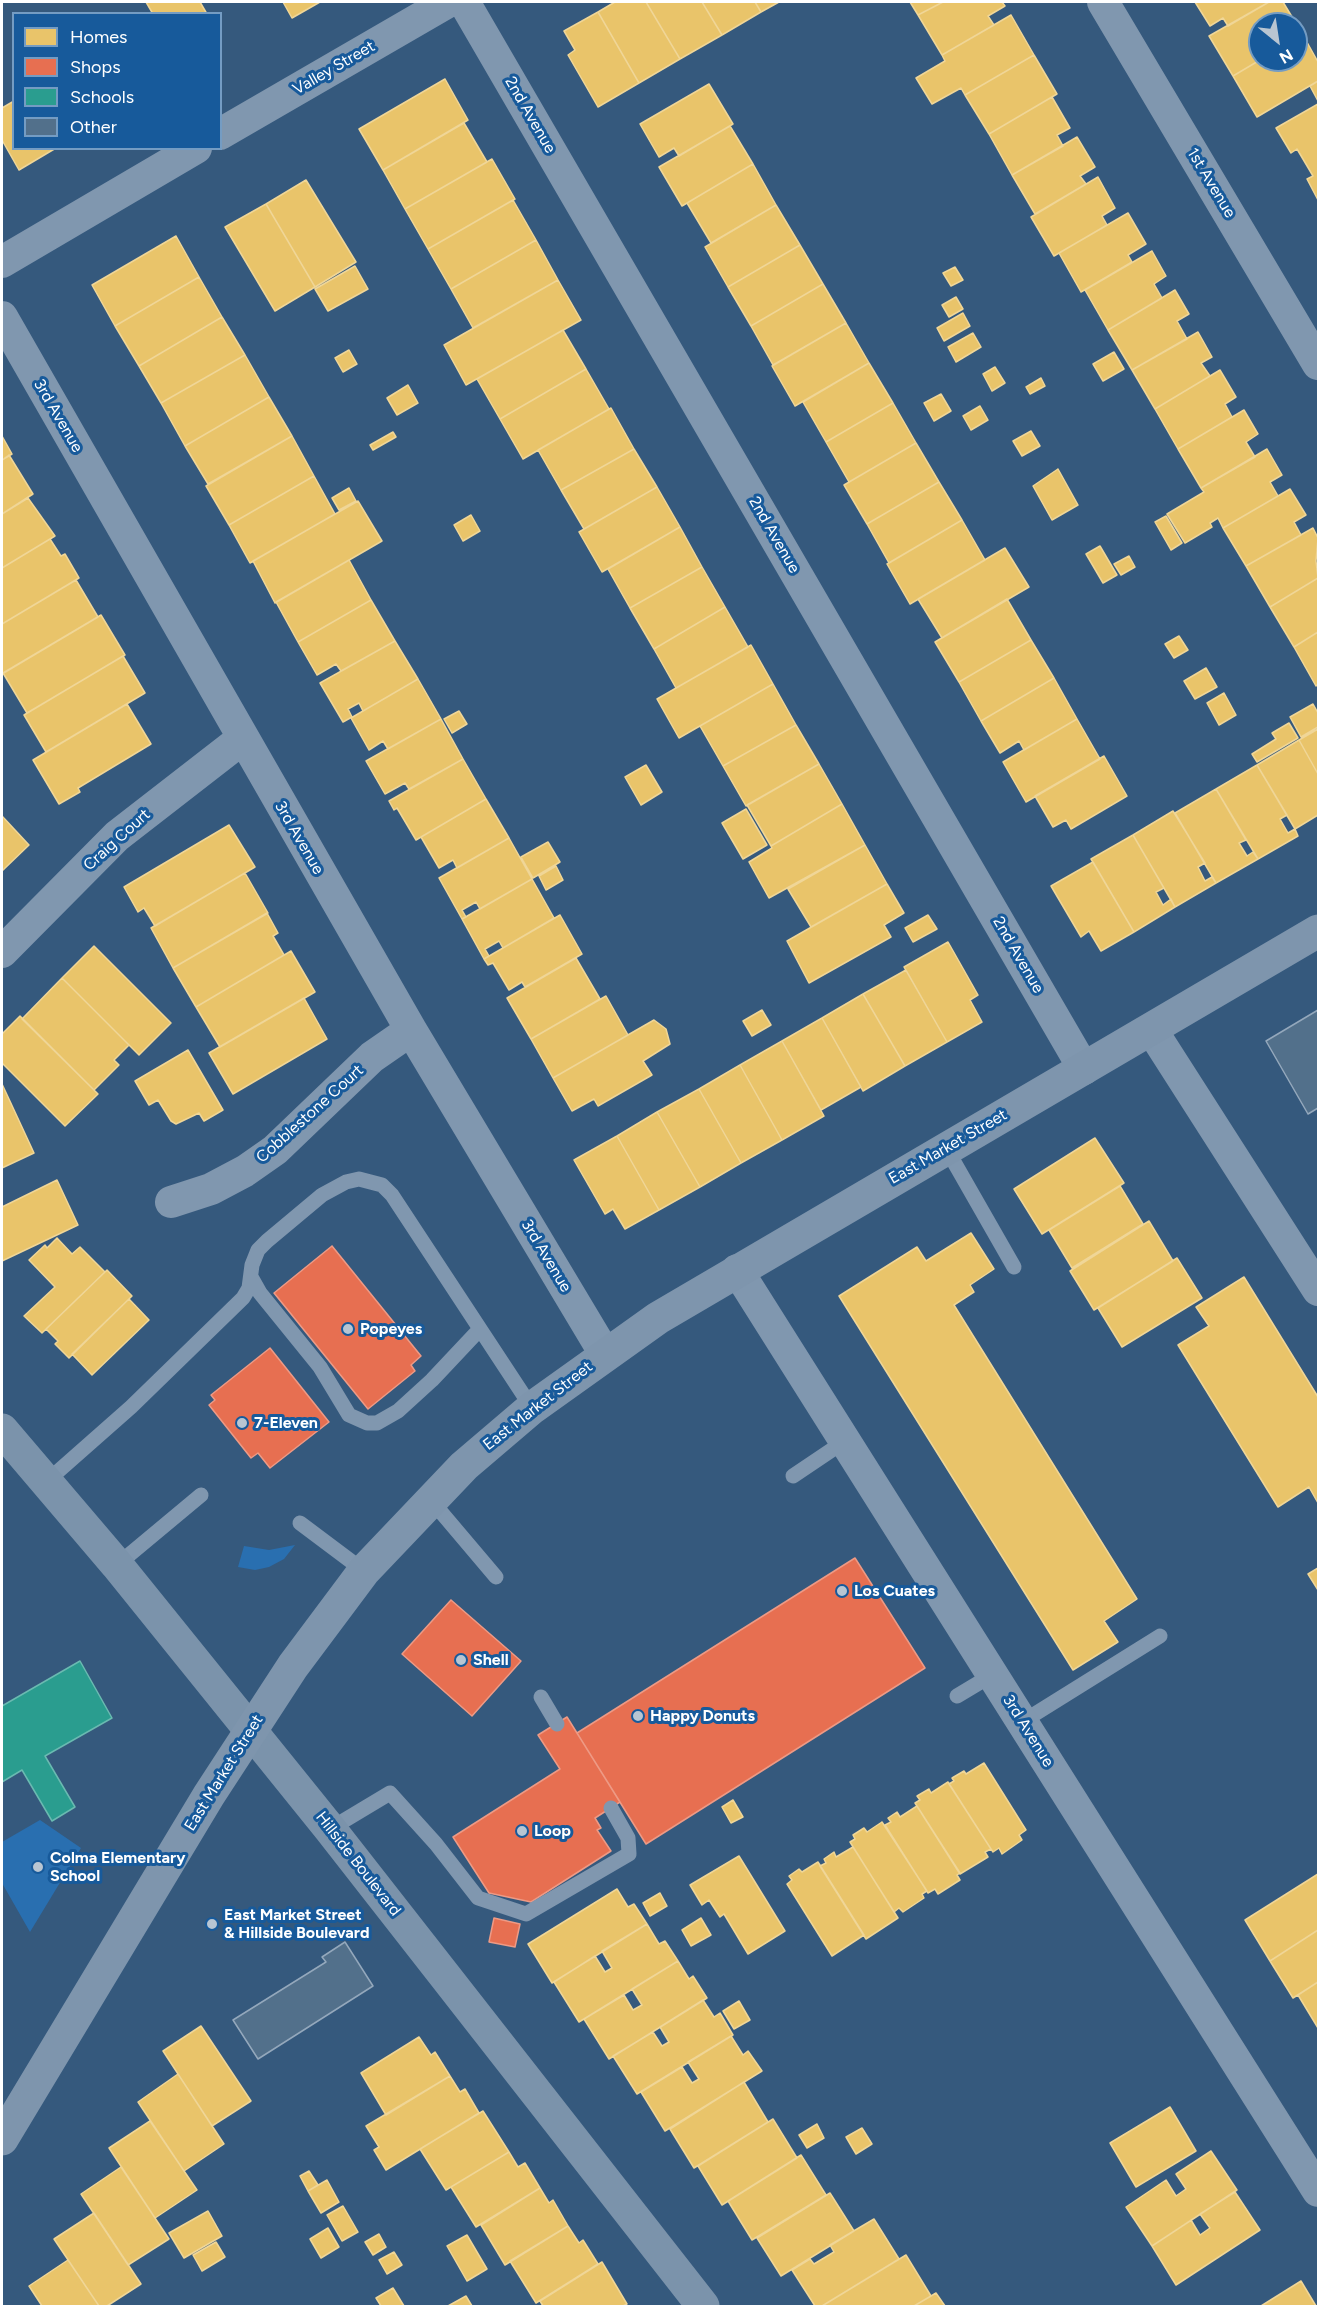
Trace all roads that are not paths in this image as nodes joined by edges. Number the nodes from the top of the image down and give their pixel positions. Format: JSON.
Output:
{"nodes":[{"id":1,"x":448,"y":2,"type":"edge"},
{"id":2,"x":464,"y":2,"type":"edge"},
{"id":3,"x":1103,"y":2,"type":"edge"},
{"id":4,"x":222,"y":133,"type":"edge"},
{"id":5,"x":193,"y":150,"type":"edge"},
{"id":6,"x":2,"y":262,"type":"edge"},
{"id":7,"x":2,"y":317,"type":"edge"},
{"id":8,"x":1318,"y":364,"type":"edge"},
{"id":9,"x":242,"y":739,"type":"junction"},
{"id":10,"x":1318,"y":931,"type":"edge"},
{"id":11,"x":2,"y":952,"type":"edge"},
{"id":12,"x":1151,"y":1029,"type":"junction"},
{"id":13,"x":411,"y":1030,"type":"junction"},
{"id":14,"x":1084,"y":1069,"type":"junction"},
{"id":15,"x":946,"y":1148,"type":"junction"},
{"id":16,"x":171,"y":1202,"type":"dead end"},
{"id":17,"x":1014,"y":1267,"type":"dead end"},
{"id":18,"x":737,"y":1270,"type":"junction"},
{"id":19,"x":251,"y":1277,"type":"junction"},
{"id":20,"x":1318,"y":1290,"type":"edge"},
{"id":21,"x":480,"y":1329,"type":"junction"},
{"id":22,"x":605,"y":1354,"type":"junction"},
{"id":23,"x":532,"y":1408,"type":"junction"},
{"id":24,"x":2,"y":1430,"type":"edge"},
{"id":25,"x":845,"y":1441,"type":"junction"},
{"id":26,"x":793,"y":1476,"type":"dead end"},
{"id":27,"x":46,"y":1482,"type":"junction"},
{"id":28,"x":201,"y":1495,"type":"dead end"},
{"id":29,"x":430,"y":1499,"type":"junction"},
{"id":30,"x":300,"y":1523,"type":"dead end"},
{"id":31,"x":117,"y":1565,"type":"junction"},
{"id":32,"x":364,"y":1571,"type":"junction"},
{"id":33,"x":496,"y":1577,"type":"dead end"},
{"id":34,"x":1160,"y":1636,"type":"dead end"},
{"id":35,"x":992,"y":1675,"type":"junction"},
{"id":36,"x":957,"y":1696,"type":"dead end"},
{"id":37,"x":541,"y":1697,"type":"dead end"},
{"id":38,"x":1023,"y":1722,"type":"junction"},
{"id":39,"x":557,"y":1724,"type":"dead end"},
{"id":40,"x":250,"y":1730,"type":"junction"},
{"id":41,"x":611,"y":1808,"type":"dead end"},
{"id":42,"x":330,"y":1828,"type":"junction"},
{"id":43,"x":2,"y":2139,"type":"edge"},
{"id":44,"x":1318,"y":2191,"type":"edge"},
{"id":45,"x":695,"y":2304,"type":"edge"}],
"edges":[{"from":1,"to":4,"type":"street","name":"Valley Street"},
{"from":2,"to":14,"type":"street","name":"2nd Avenue"},
{"from":3,"to":8,"type":"street","name":"1st Avenue"},
{"from":5,"to":6,"type":"street"},
{"from":7,"to":9,"type":"street","name":"3rd Avenue"},
{"from":9,"to":11,"type":"street","name":"Craig Court"},
{"from":9,"to":13,"type":"street","name":"3rd Avenue"},
{"from":10,"to":12,"type":"main road","name":"East Market Street"},
{"from":12,"to":14,"type":"main road","name":"East Market Street"},
{"from":12,"to":20,"type":"street"},
{"from":13,"to":16,"type":"street","name":"Cobblestone Court"},
{"from":13,"to":22,"type":"street","name":"3rd Avenue"},
{"from":14,"to":15,"type":"main road","name":"East Market Street"},
{"from":15,"to":17,"type":"lane"},
{"from":15,"to":18,"type":"main road","name":"East Market Street"},
{"from":18,"to":22,"type":"main road","name":"East Market Street"},
{"from":18,"to":25,"type":"street","name":"3rd Avenue"},
{"from":19,"to":21,"type":"lane"},
{"from":19,"to":21,"type":"lane"},
{"from":19,"to":27,"type":"lane"},
{"from":21,"to":23,"type":"lane"},
{"from":22,"to":23,"type":"main road","name":"East Market Street"},
{"from":23,"to":29,"type":"main road","name":"East Market Street"},
{"from":24,"to":27,"type":"main road","name":"Hillside Boulevard"},
{"from":25,"to":26,"type":"lane"},
{"from":25,"to":35,"type":"street","name":"3rd Avenue"},
{"from":27,"to":31,"type":"main road","name":"Hillside Boulevard"},
{"from":28,"to":31,"type":"lane"},
{"from":29,"to":32,"type":"main road","name":"East Market Street"},
{"from":29,"to":33,"type":"lane"},
{"from":30,"to":32,"type":"lane"},
{"from":31,"to":40,"type":"main road","name":"Hillside Boulevard"},
{"from":32,"to":40,"type":"main road","name":"East Market Street"},
{"from":34,"to":38,"type":"lane"},
{"from":35,"to":36,"type":"lane"},
{"from":35,"to":38,"type":"street","name":"3rd Avenue"},
{"from":37,"to":39,"type":"lane"},
{"from":38,"to":44,"type":"street","name":"3rd Avenue"},
{"from":40,"to":42,"type":"main road","name":"Hillside Boulevard"},
{"from":40,"to":43,"type":"main road","name":"East Market Street"},
{"from":41,"to":42,"type":"lane"},
{"from":42,"to":45,"type":"main road","name":"Hillside Boulevard"}]}
